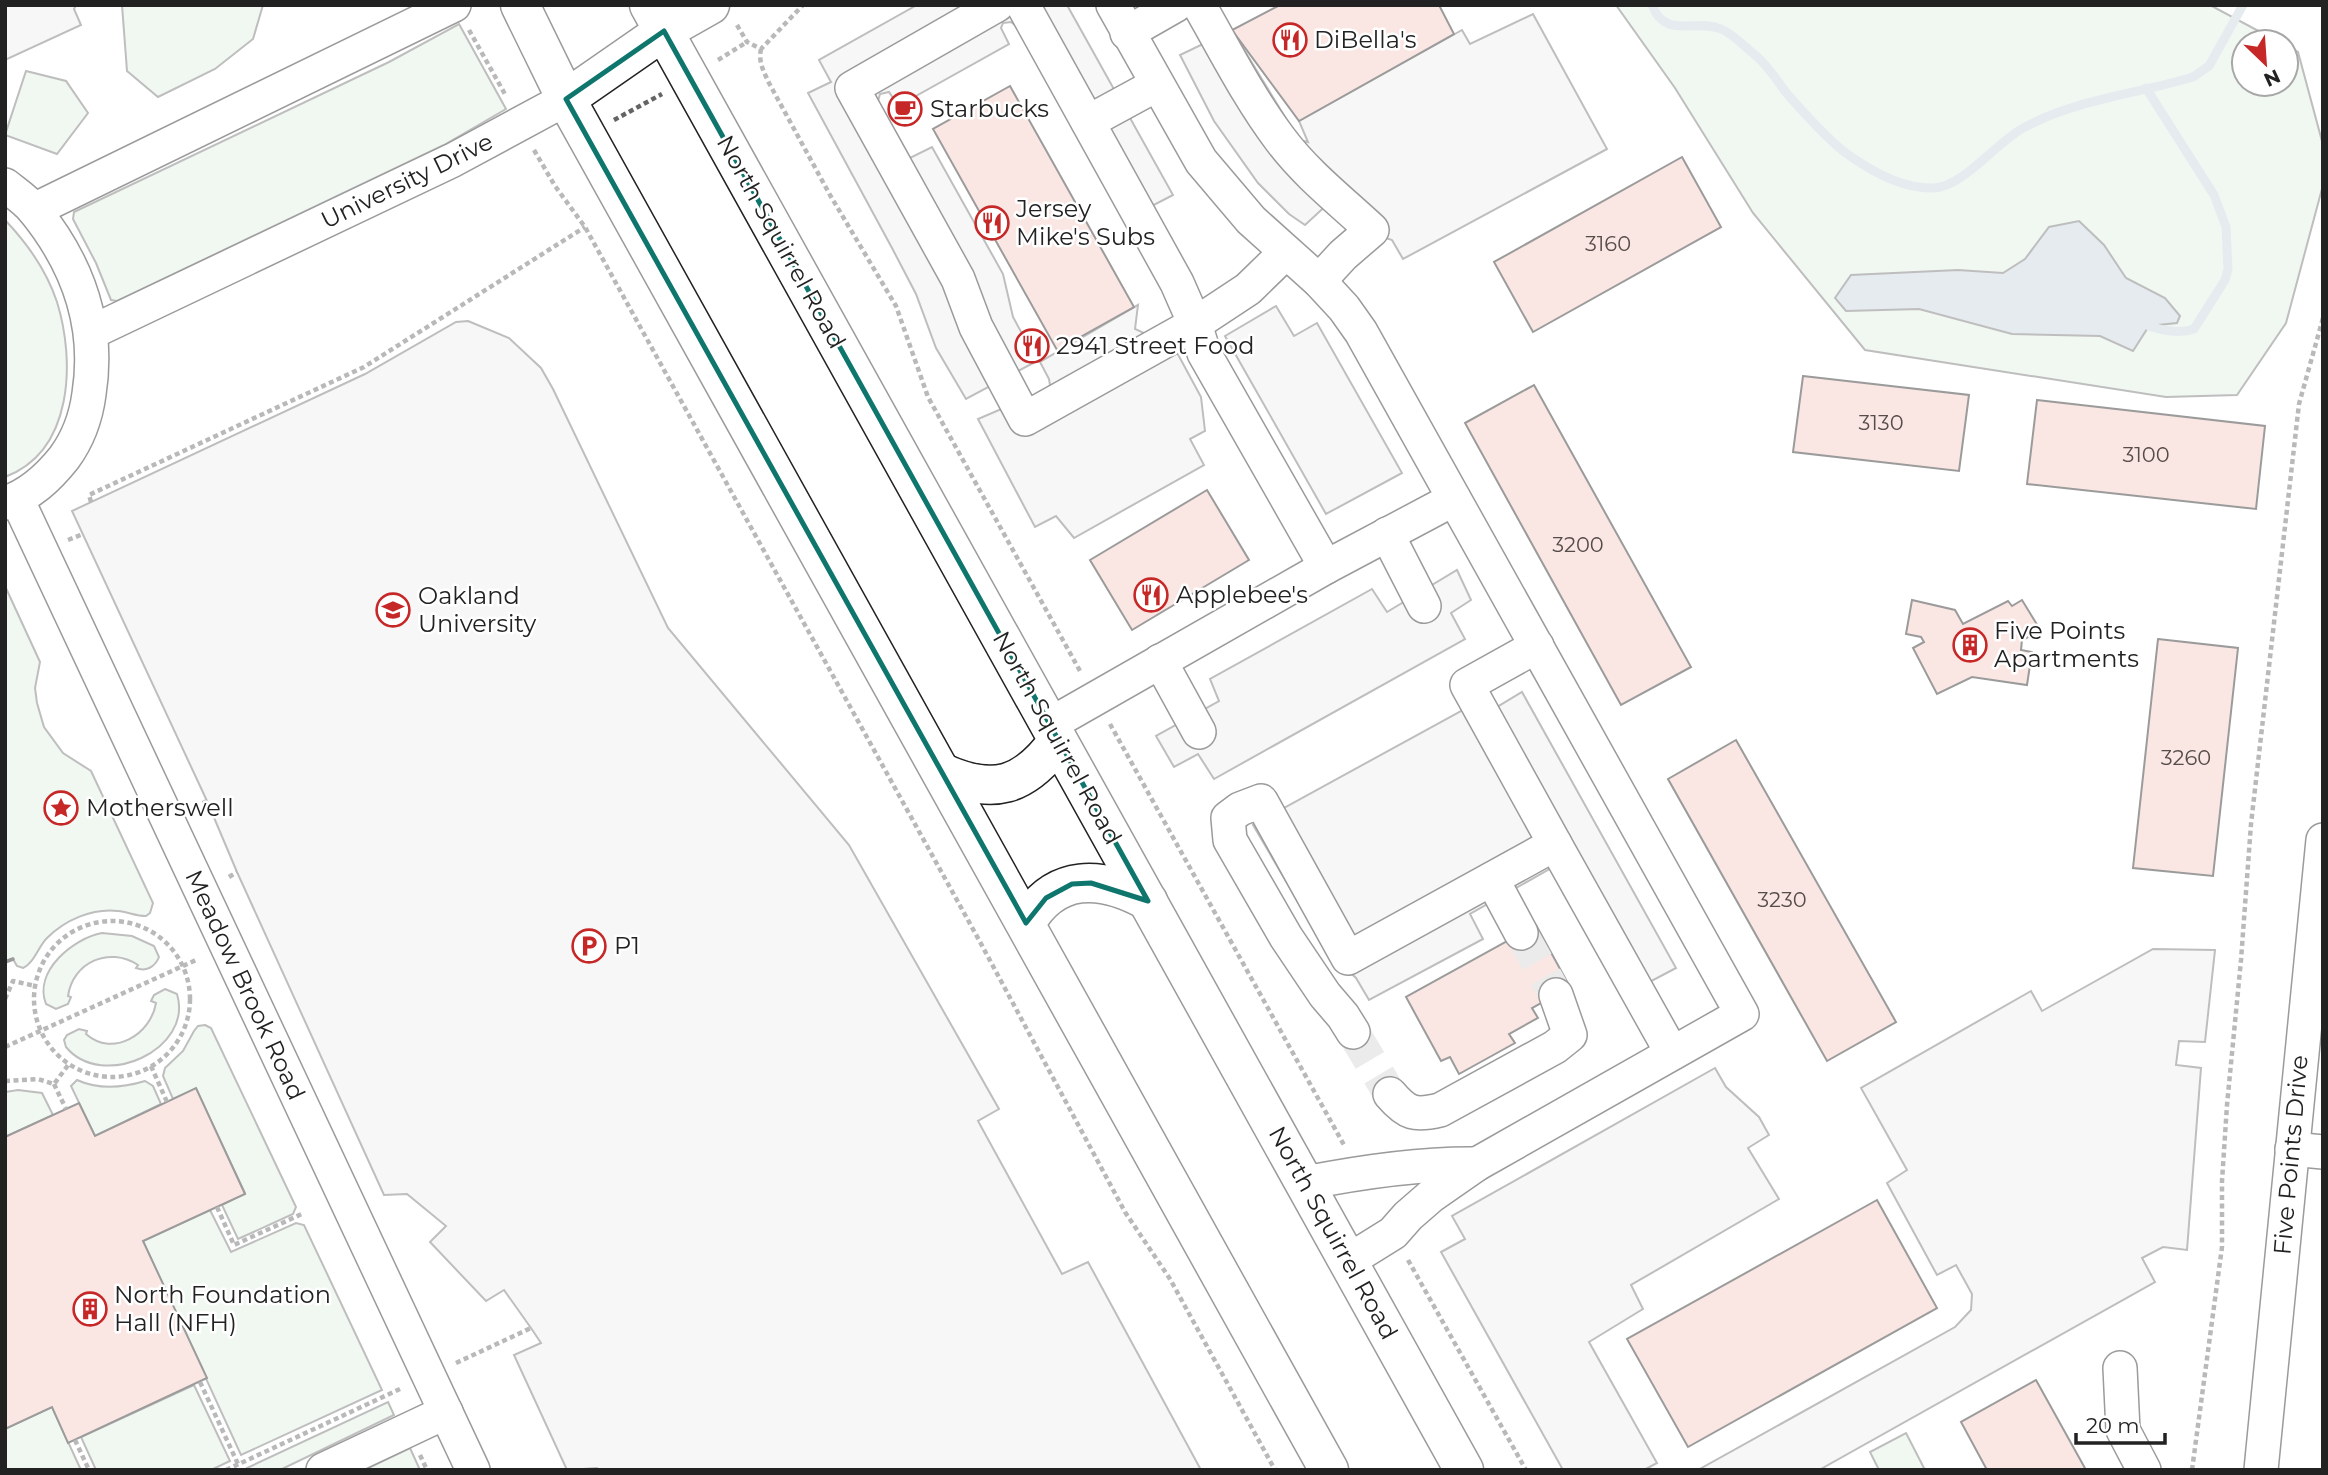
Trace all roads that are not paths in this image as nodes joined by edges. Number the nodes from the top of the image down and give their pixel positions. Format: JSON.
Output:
{"nodes":[{"id":1,"x":520,"y":5,"type":"edge"},
{"id":2,"x":710,"y":5,"type":"edge"},
{"id":3,"x":997,"y":5,"type":"edge"},
{"id":4,"x":1023,"y":5,"type":"edge"},
{"id":5,"x":1177,"y":5,"type":"edge"},
{"id":6,"x":1199,"y":5,"type":"edge"},
{"id":7,"x":459,"y":14,"type":"edge"},
{"id":8,"x":657,"y":18,"type":"edge"},
{"id":9,"x":1120,"y":19,"type":"edge"},
{"id":10,"x":1156,"y":85,"type":"junction"},
{"id":11,"x":566,"y":99,"type":"junction"},
{"id":12,"x":1088,"y":122,"type":"junction"},
{"id":13,"x":5,"y":185,"type":"edge"},
{"id":14,"x":34,"y":210,"type":"junction"},
{"id":15,"x":1285,"y":253,"type":"junction"},
{"id":16,"x":1318,"y":281,"type":"junction"},
{"id":17,"x":1195,"y":324,"type":"junction"},
{"id":18,"x":92,"y":332,"type":"junction"},
{"id":19,"x":1454,"y":499,"type":"junction"},
{"id":20,"x":11,"y":501,"type":"edge"},
{"id":21,"x":1387,"y":534,"type":"junction"},
{"id":22,"x":1326,"y":567,"type":"junction"},
{"id":23,"x":1424,"y":606,"type":"dead end"},
{"id":24,"x":1537,"y":646,"type":"junction"},
{"id":25,"x":1160,"y":661,"type":"junction"},
{"id":26,"x":1199,"y":732,"type":"dead end"},
{"id":27,"x":1054,"y":733,"type":"junction"},
{"id":28,"x":941,"y":772,"type":"junction"},
{"id":29,"x":2323,"y":840,"type":"edge"},
{"id":30,"x":1555,"y":845,"type":"junction"},
{"id":31,"x":1492,"y":879,"type":"junction"},
{"id":32,"x":1148,"y":901,"type":"junction"},
{"id":33,"x":1026,"y":923,"type":"junction"},
{"id":34,"x":1521,"y":933,"type":"tunnel mouth"},
{"id":35,"x":1556,"y":995,"type":"tunnel mouth"},
{"id":36,"x":1353,"y":1032,"type":"tunnel mouth"},
{"id":37,"x":1672,"y":1053,"type":"junction"},
{"id":38,"x":1390,"y":1094,"type":"tunnel mouth"},
{"id":39,"x":2307,"y":1150,"type":"edge"},
{"id":40,"x":1477,"y":1164,"type":"junction"},
{"id":41,"x":1305,"y":1183,"type":"junction"},
{"id":42,"x":1348,"y":1261,"type":"junction"},
{"id":43,"x":2120,"y":1368,"type":"dead end"},
{"id":44,"x":446,"y":1412,"type":"junction"},
{"id":45,"x":323,"y":1470,"type":"edge"},
{"id":46,"x":473,"y":1470,"type":"edge"},
{"id":47,"x":1329,"y":1470,"type":"edge"},
{"id":48,"x":1464,"y":1470,"type":"edge"},
{"id":49,"x":2144,"y":1470,"type":"edge"},
{"id":50,"x":2261,"y":1470,"type":"edge"}],
"edges":[{"from":1,"to":11,"type":"main road"},
{"from":2,"to":8,"type":"main road","name":"University Drive"},
{"from":3,"to":17,"type":"street"},
{"from":4,"to":12,"type":"street"},
{"from":5,"to":9,"type":"street"},
{"from":6,"to":16,"type":"street"},
{"from":7,"to":14,"type":"street"},
{"from":8,"to":11,"type":"main road","name":"University Drive"},
{"from":8,"to":27,"type":"main road","name":"North Squirrel Road"},
{"from":9,"to":10,"type":"street"},
{"from":10,"to":12,"type":"street"},
{"from":10,"to":15,"type":"street"},
{"from":11,"to":18,"type":"street","name":"University Drive"},
{"from":11,"to":28,"type":"main road"},
{"from":12,"to":17,"type":"street"},
{"from":13,"to":14,"type":"street"},
{"from":14,"to":18,"type":"street"},
{"from":15,"to":16,"type":"street"},
{"from":15,"to":17,"type":"street"},
{"from":16,"to":19,"type":"street"},
{"from":17,"to":22,"type":"street"},
{"from":18,"to":20,"type":"street"},
{"from":19,"to":21,"type":"street"},
{"from":19,"to":24,"type":"street"},
{"from":20,"to":44,"type":"street","name":"Meadow Brook Road"},
{"from":21,"to":22,"type":"street"},
{"from":21,"to":23,"type":"street"},
{"from":22,"to":25,"type":"street"},
{"from":24,"to":30,"type":"street"},
{"from":24,"to":37,"type":"street"},
{"from":25,"to":26,"type":"street"},
{"from":25,"to":27,"type":"street"},
{"from":27,"to":28,"type":"main road"},
{"from":27,"to":32,"type":"main road","name":"North Squirrel Road"},
{"from":28,"to":33,"type":"main road"},
{"from":29,"to":39,"type":"street","name":"Five Points Drive"},
{"from":30,"to":31,"type":"street"},
{"from":30,"to":37,"type":"street"},
{"from":31,"to":34,"type":"street"},
{"from":31,"to":36,"type":"street"},
{"from":32,"to":33,"type":"main road"},
{"from":32,"to":41,"type":"main road","name":"North Squirrel Road"},
{"from":33,"to":47,"type":"main road"},
{"from":35,"to":38,"type":"street"},
{"from":37,"to":40,"type":"street"},
{"from":39,"to":50,"type":"street","name":"Five Points Drive"},
{"from":40,"to":41,"type":"street"},
{"from":40,"to":42,"type":"street"},
{"from":41,"to":42,"type":"main road","name":"North Squirrel Road"},
{"from":42,"to":48,"type":"main road","name":"North Squirrel Road"},
{"from":43,"to":49,"type":"street"},
{"from":44,"to":45,"type":"street"},
{"from":44,"to":46,"type":"street","name":"Meadow Brook Road"}]}
